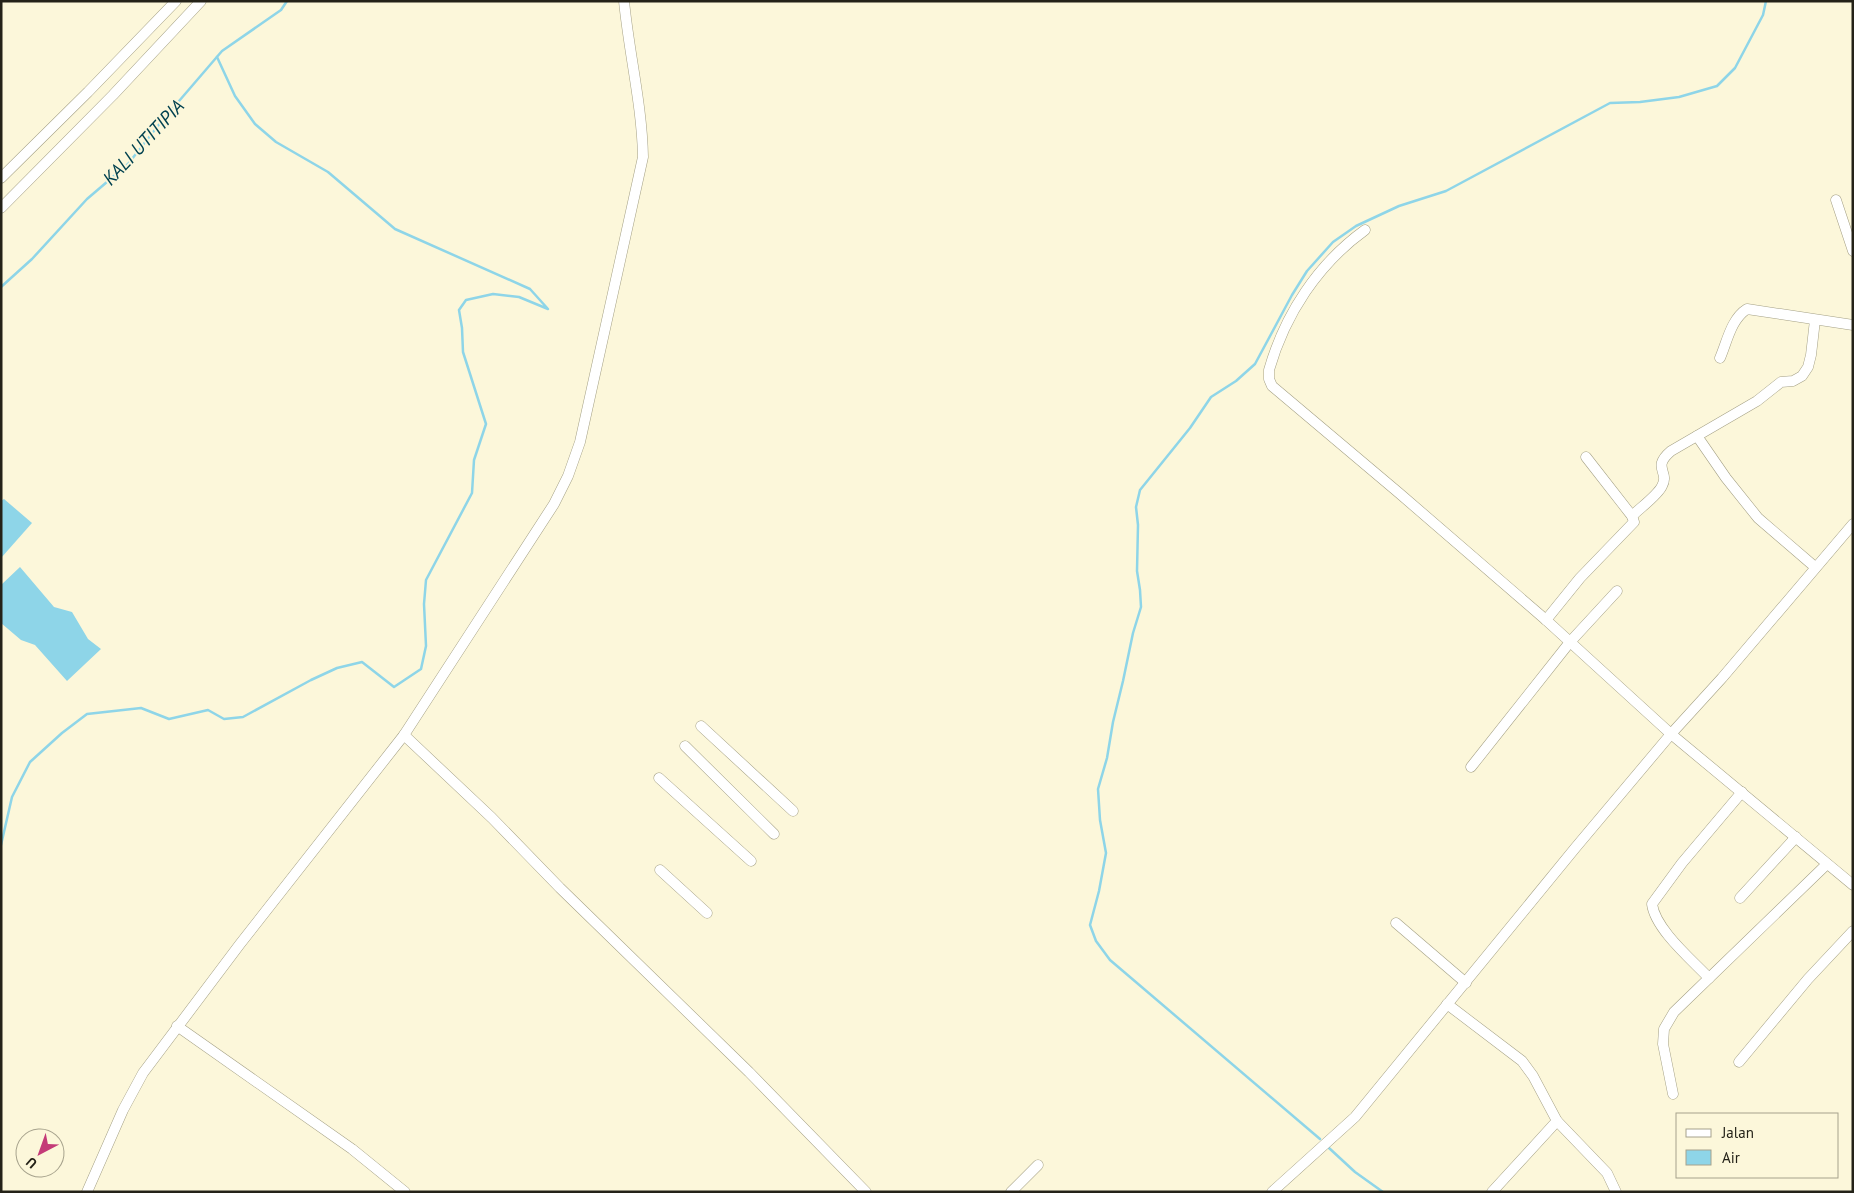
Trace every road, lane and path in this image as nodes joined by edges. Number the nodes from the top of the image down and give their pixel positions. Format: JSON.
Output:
{"nodes":[{"id":1,"x":176,"y":1,"type":"edge"},
{"id":2,"x":202,"y":1,"type":"edge"},
{"id":3,"x":624,"y":1,"type":"edge"},
{"id":4,"x":1,"y":178,"type":"edge"},
{"id":5,"x":1836,"y":200,"type":"dead end"},
{"id":6,"x":1,"y":208,"type":"edge"},
{"id":7,"x":1365,"y":230,"type":"dead end"},
{"id":8,"x":1853,"y":251,"type":"edge"},
{"id":9,"x":1815,"y":320,"type":"junction"},
{"id":10,"x":1853,"y":325,"type":"edge"},
{"id":11,"x":1720,"y":358,"type":"dead end"},
{"id":12,"x":1697,"y":436,"type":"junction"},
{"id":13,"x":1586,"y":457,"type":"dead end"},
{"id":14,"x":1632,"y":516,"type":"junction"},
{"id":15,"x":1853,"y":524,"type":"edge"},
{"id":16,"x":1815,"y":567,"type":"junction"},
{"id":17,"x":1617,"y":591,"type":"dead end"},
{"id":18,"x":1546,"y":620,"type":"junction"},
{"id":19,"x":1570,"y":642,"type":"junction"},
{"id":20,"x":702,"y":726,"type":"dead end"},
{"id":21,"x":404,"y":734,"type":"junction"},
{"id":22,"x":1671,"y":734,"type":"junction"},
{"id":23,"x":685,"y":746,"type":"dead end"},
{"id":24,"x":1471,"y":768,"type":"dead end"},
{"id":25,"x":659,"y":778,"type":"dead end"},
{"id":26,"x":1742,"y":792,"type":"junction"},
{"id":27,"x":793,"y":811,"type":"dead end"},
{"id":28,"x":774,"y":834,"type":"dead end"},
{"id":29,"x":1796,"y":836,"type":"junction"},
{"id":30,"x":751,"y":861,"type":"dead end"},
{"id":31,"x":1827,"y":864,"type":"junction"},
{"id":32,"x":660,"y":870,"type":"dead end"},
{"id":33,"x":1853,"y":885,"type":"edge"},
{"id":34,"x":1740,"y":898,"type":"dead end"},
{"id":35,"x":707,"y":913,"type":"dead end"},
{"id":36,"x":1396,"y":923,"type":"dead end"},
{"id":37,"x":1853,"y":931,"type":"edge"},
{"id":38,"x":1709,"y":978,"type":"junction"},
{"id":39,"x":1466,"y":983,"type":"junction"},
{"id":40,"x":1447,"y":1004,"type":"junction"},
{"id":41,"x":177,"y":1026,"type":"junction"},
{"id":42,"x":1739,"y":1062,"type":"dead end"},
{"id":43,"x":1673,"y":1094,"type":"dead end"},
{"id":44,"x":1557,"y":1121,"type":"junction"},
{"id":45,"x":1038,"y":1165,"type":"dead end"},
{"id":46,"x":857,"y":1184,"type":"junction"},
{"id":47,"x":87,"y":1192,"type":"edge"},
{"id":48,"x":405,"y":1192,"type":"edge"},
{"id":49,"x":849,"y":1192,"type":"edge"},
{"id":50,"x":866,"y":1192,"type":"edge"},
{"id":51,"x":1011,"y":1192,"type":"edge"},
{"id":52,"x":1272,"y":1192,"type":"edge"},
{"id":53,"x":1492,"y":1192,"type":"edge"},
{"id":54,"x":1616,"y":1192,"type":"edge"}],
"edges":[{"from":1,"to":4,"type":"street"},
{"from":2,"to":6,"type":"street"},
{"from":3,"to":21,"type":"street"},
{"from":5,"to":8,"type":"street"},
{"from":7,"to":18,"type":"street"},
{"from":9,"to":10,"type":"street"},
{"from":9,"to":11,"type":"street"},
{"from":9,"to":12,"type":"street"},
{"from":12,"to":14,"type":"street"},
{"from":12,"to":16,"type":"street"},
{"from":13,"to":14,"type":"street"},
{"from":14,"to":18,"type":"street"},
{"from":15,"to":16,"type":"street"},
{"from":16,"to":22,"type":"street"},
{"from":17,"to":19,"type":"street"},
{"from":18,"to":19,"type":"street"},
{"from":19,"to":22,"type":"street"},
{"from":19,"to":24,"type":"street"},
{"from":20,"to":27,"type":"street"},
{"from":21,"to":41,"type":"street"},
{"from":21,"to":46,"type":"street"},
{"from":22,"to":26,"type":"street"},
{"from":22,"to":39,"type":"street"},
{"from":23,"to":28,"type":"street"},
{"from":25,"to":30,"type":"street"},
{"from":26,"to":29,"type":"street"},
{"from":26,"to":38,"type":"street"},
{"from":29,"to":31,"type":"street"},
{"from":29,"to":34,"type":"street"},
{"from":31,"to":33,"type":"street"},
{"from":31,"to":38,"type":"street"},
{"from":32,"to":35,"type":"street"},
{"from":36,"to":39,"type":"street"},
{"from":37,"to":42,"type":"street"},
{"from":38,"to":43,"type":"street"},
{"from":39,"to":40,"type":"street"},
{"from":40,"to":44,"type":"street"},
{"from":40,"to":52,"type":"street"},
{"from":41,"to":47,"type":"street"},
{"from":41,"to":48,"type":"street"},
{"from":44,"to":53,"type":"street"},
{"from":44,"to":54,"type":"street"},
{"from":45,"to":51,"type":"street"},
{"from":46,"to":49,"type":"street"},
{"from":46,"to":50,"type":"street"}]}
